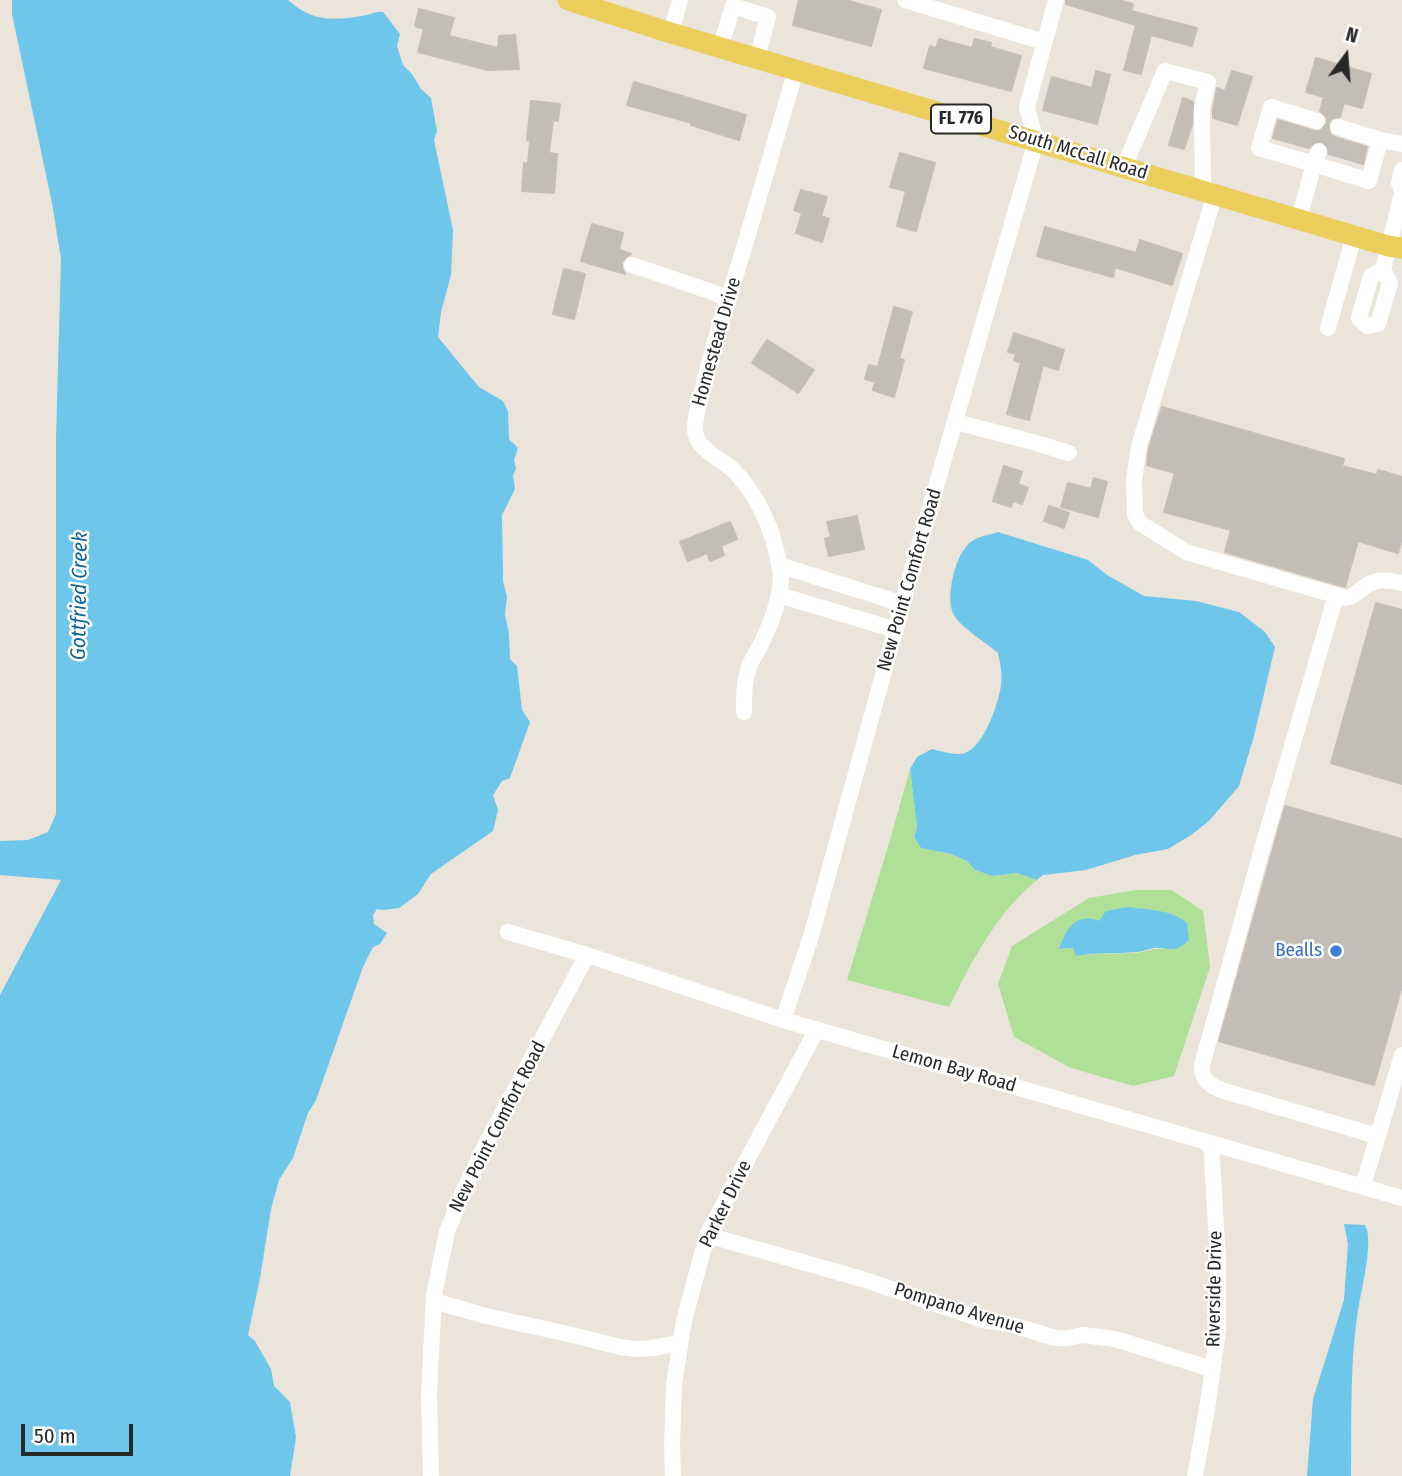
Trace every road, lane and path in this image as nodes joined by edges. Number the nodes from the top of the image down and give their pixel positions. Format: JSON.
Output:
{"nodes":[{"id":1,"x":568,"y":0,"type":"edge"},
{"id":2,"x":680,"y":0,"type":"edge"},
{"id":3,"x":905,"y":0,"type":"edge"},
{"id":4,"x":1056,"y":0,"type":"edge"},
{"id":5,"x":671,"y":33,"type":"junction"},
{"id":6,"x":1044,"y":42,"type":"junction"},
{"id":7,"x":720,"y":48,"type":"junction"},
{"id":8,"x":757,"y":58,"type":"junction"},
{"id":9,"x":796,"y":70,"type":"junction"},
{"id":10,"x":1303,"y":121,"type":"dead end"},
{"id":11,"x":1347,"y":134,"type":"dead end"},
{"id":12,"x":1380,"y":140,"type":"junction"},
{"id":13,"x":1036,"y":141,"type":"junction"},
{"id":14,"x":1402,"y":144,"type":"edge"},
{"id":15,"x":1325,"y":160,"type":"junction"},
{"id":16,"x":1124,"y":167,"type":"junction"},
{"id":17,"x":1402,"y":170,"type":"edge"},
{"id":18,"x":1209,"y":192,"type":"junction"},
{"id":19,"x":1402,"y":192,"type":"edge"},
{"id":20,"x":1299,"y":219,"type":"junction"},
{"id":21,"x":1354,"y":236,"type":"junction"},
{"id":22,"x":1397,"y":249,"type":"edge"},
{"id":23,"x":632,"y":265,"type":"dead end"},
{"id":24,"x":729,"y":299,"type":"junction"},
{"id":25,"x":1328,"y":328,"type":"dead end"},
{"id":26,"x":1366,"y":332,"type":"dead end"},
{"id":27,"x":956,"y":422,"type":"junction"},
{"id":28,"x":1069,"y":453,"type":"dead end"},
{"id":29,"x":779,"y":565,"type":"junction"},
{"id":30,"x":1402,"y":583,"type":"edge"},
{"id":31,"x":779,"y":595,"type":"junction"},
{"id":32,"x":1336,"y":596,"type":"junction"},
{"id":33,"x":902,"y":604,"type":"junction"},
{"id":34,"x":896,"y":630,"type":"junction"},
{"id":35,"x":744,"y":712,"type":"dead end"},
{"id":36,"x":508,"y":932,"type":"dead end"},
{"id":37,"x":587,"y":955,"type":"junction"},
{"id":38,"x":783,"y":1020,"type":"junction"},
{"id":39,"x":817,"y":1030,"type":"junction"},
{"id":40,"x":1402,"y":1055,"type":"edge"},
{"id":41,"x":1377,"y":1136,"type":"junction"},
{"id":42,"x":1211,"y":1143,"type":"junction"},
{"id":43,"x":1363,"y":1186,"type":"junction"},
{"id":44,"x":1402,"y":1198,"type":"edge"},
{"id":45,"x":707,"y":1235,"type":"junction"},
{"id":46,"x":434,"y":1300,"type":"junction"},
{"id":47,"x":680,"y":1343,"type":"junction"},
{"id":48,"x":1212,"y":1369,"type":"junction"},
{"id":49,"x":431,"y":1476,"type":"edge"},
{"id":50,"x":673,"y":1476,"type":"edge"},
{"id":51,"x":1195,"y":1476,"type":"edge"}],
"edges":[{"from":1,"to":5,"type":"main road","name":"South McCall Road","number":"FL 776"},
{"from":2,"to":5,"type":"street"},
{"from":3,"to":6,"type":"street"},
{"from":4,"to":6,"type":"street"},
{"from":5,"to":7,"type":"main road","name":"South McCall Road","number":"FL 776"},
{"from":6,"to":13,"type":"street"},
{"from":7,"to":8,"type":"main road","name":"South McCall Road","number":"FL 776"},
{"from":7,"to":8,"type":"street"},
{"from":8,"to":9,"type":"main road","name":"South McCall Road","number":"FL 776"},
{"from":9,"to":13,"type":"main road","name":"South McCall Road","number":"FL 776"},
{"from":9,"to":24,"type":"street","name":"Homestead Drive"},
{"from":10,"to":15,"type":"street"},
{"from":11,"to":12,"type":"street"},
{"from":12,"to":14,"type":"street"},
{"from":12,"to":15,"type":"street"},
{"from":13,"to":16,"type":"main road","name":"South McCall Road","number":"FL 776"},
{"from":13,"to":27,"type":"street","name":"New Point Comfort Road"},
{"from":15,"to":20,"type":"street"},
{"from":16,"to":18,"type":"main road","name":"South McCall Road","number":"FL 776"},
{"from":16,"to":18,"type":"street"},
{"from":17,"to":19,"type":"street"},
{"from":18,"to":20,"type":"main road","name":"South McCall Road","number":"FL 776"},
{"from":18,"to":32,"type":"street"},
{"from":19,"to":22,"type":"street"},
{"from":20,"to":21,"type":"main road","name":"South McCall Road","number":"FL 776"},
{"from":21,"to":22,"type":"main road","name":"South McCall Road","number":"FL 776"},
{"from":21,"to":25,"type":"street"},
{"from":22,"to":26,"type":"street"},
{"from":23,"to":24,"type":"street"},
{"from":24,"to":29,"type":"street","name":"Homestead Drive"},
{"from":27,"to":28,"type":"street"},
{"from":27,"to":33,"type":"street","name":"New Point Comfort Road"},
{"from":29,"to":31,"type":"street","name":"Homestead Drive"},
{"from":29,"to":33,"type":"street"},
{"from":30,"to":32,"type":"street"},
{"from":31,"to":34,"type":"street"},
{"from":31,"to":35,"type":"street","name":"Homestead Drive"},
{"from":32,"to":41,"type":"street"},
{"from":33,"to":34,"type":"street","name":"New Point Comfort Road"},
{"from":34,"to":38,"type":"street","name":"New Point Comfort Road"},
{"from":36,"to":37,"type":"street","name":"Lemon Bay Road"},
{"from":37,"to":38,"type":"street","name":"Lemon Bay Road"},
{"from":37,"to":46,"type":"street","name":"New Point Comfort Road"},
{"from":38,"to":39,"type":"street","name":"Lemon Bay Road"},
{"from":39,"to":42,"type":"street","name":"Lemon Bay Road"},
{"from":39,"to":45,"type":"street","name":"Parker Drive"},
{"from":40,"to":41,"type":"street"},
{"from":41,"to":43,"type":"street"},
{"from":42,"to":43,"type":"street","name":"Lemon Bay Road"},
{"from":42,"to":48,"type":"street","name":"Riverside Drive"},
{"from":43,"to":44,"type":"street","name":"Lemon Bay Road"},
{"from":45,"to":47,"type":"street","name":"Parker Drive"},
{"from":45,"to":48,"type":"street","name":"Pompano Avenue"},
{"from":46,"to":47,"type":"street"},
{"from":46,"to":49,"type":"street","name":"New Point Comfort Road"},
{"from":47,"to":50,"type":"street","name":"Parker Drive"},
{"from":48,"to":51,"type":"street","name":"Riverside Drive"}]}
